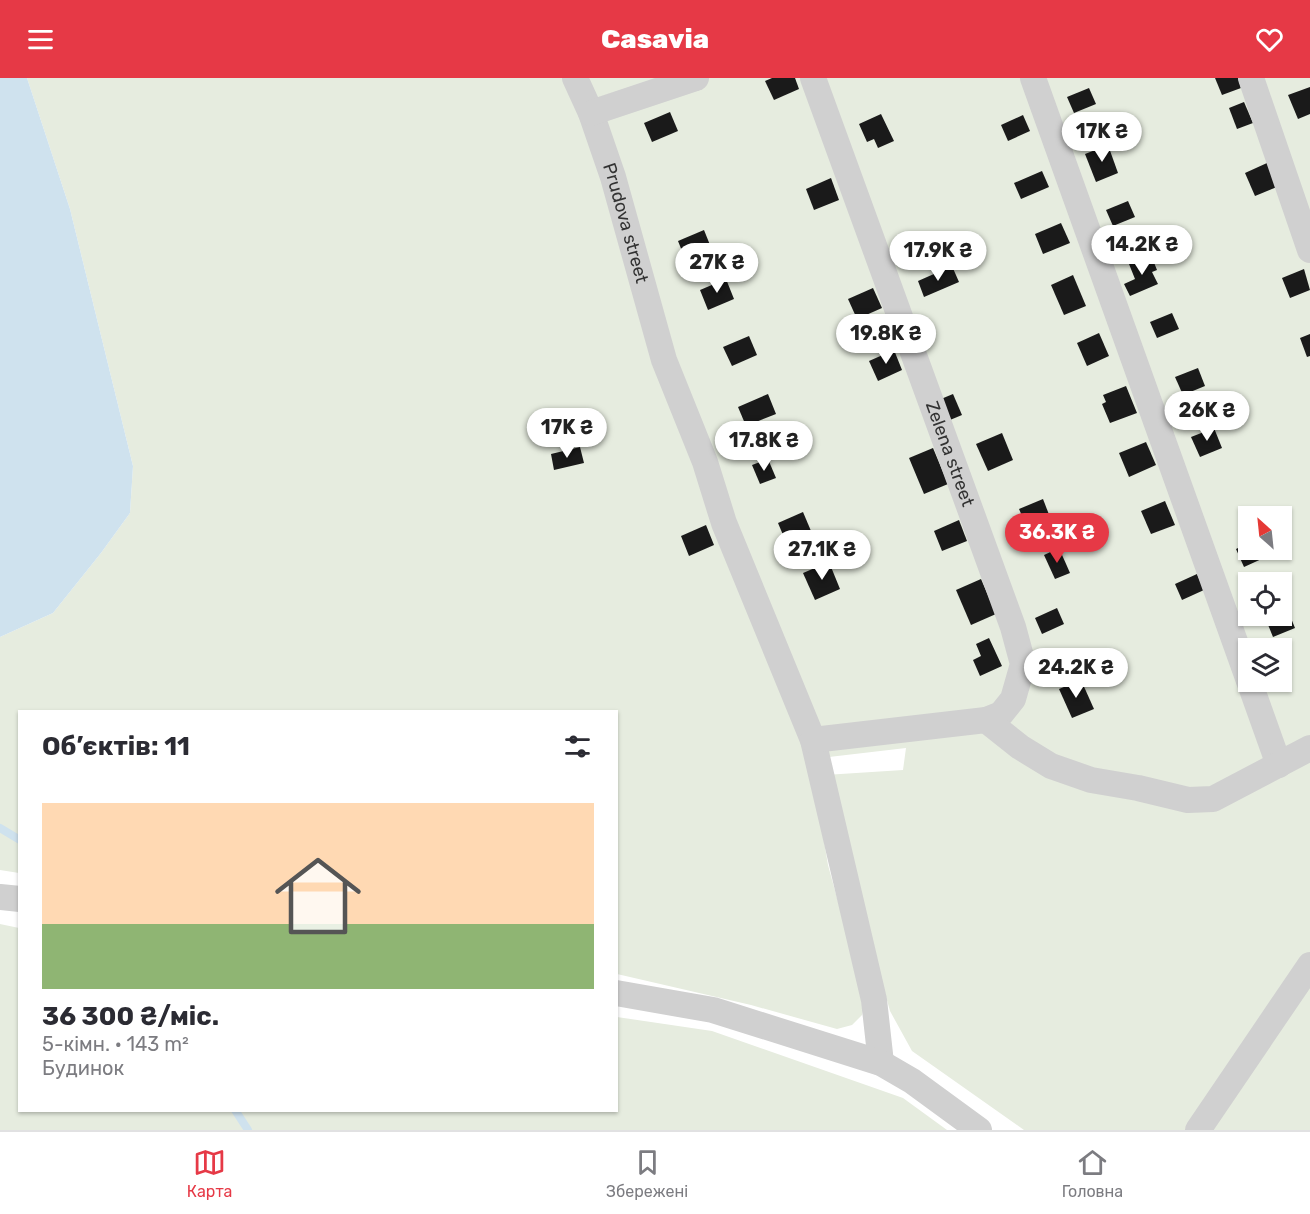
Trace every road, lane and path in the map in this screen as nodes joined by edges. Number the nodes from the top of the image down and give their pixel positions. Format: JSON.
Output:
{"nodes":[{"id":1,"x":575,"y":78,"type":"edge"},
{"id":2,"x":696,"y":78,"type":"edge"},
{"id":3,"x":813,"y":78,"type":"edge"},
{"id":4,"x":1033,"y":78,"type":"edge"},
{"id":5,"x":1251,"y":78,"type":"edge"},
{"id":6,"x":591,"y":113,"type":"junction"},
{"id":7,"x":1310,"y":250,"type":"edge"},
{"id":8,"x":1238,"y":649,"type":"edge"},
{"id":9,"x":1253,"y":692,"type":"edge"},
{"id":10,"x":986,"y":720,"type":"junction"},
{"id":11,"x":813,"y":740,"type":"junction"},
{"id":12,"x":1310,"y":748,"type":"edge"},
{"id":13,"x":1279,"y":765,"type":"junction"},
{"id":14,"x":0,"y":897,"type":"edge"},
{"id":15,"x":18,"y":899,"type":"edge"},
{"id":16,"x":1310,"y":965,"type":"edge"},
{"id":17,"x":618,"y":993,"type":"edge"},
{"id":18,"x":881,"y":1063,"type":"junction"},
{"id":19,"x":979,"y":1130,"type":"edge"},
{"id":20,"x":1198,"y":1130,"type":"edge"}],
"edges":[{"from":1,"to":6,"type":"street","name":"Prudova street"},
{"from":2,"to":6,"type":"street"},
{"from":3,"to":10,"type":"street","name":"Zelena street"},
{"from":4,"to":8,"type":"street"},
{"from":5,"to":7,"type":"street"},
{"from":6,"to":11,"type":"street","name":"Prudova street"},
{"from":9,"to":13,"type":"street"},
{"from":10,"to":11,"type":"street"},
{"from":10,"to":13,"type":"street"},
{"from":11,"to":18,"type":"street","name":"Prudova street"},
{"from":12,"to":13,"type":"street"},
{"from":14,"to":15,"type":"street"},
{"from":16,"to":20,"type":"street"},
{"from":17,"to":18,"type":"street"},
{"from":18,"to":19,"type":"street"}]}
